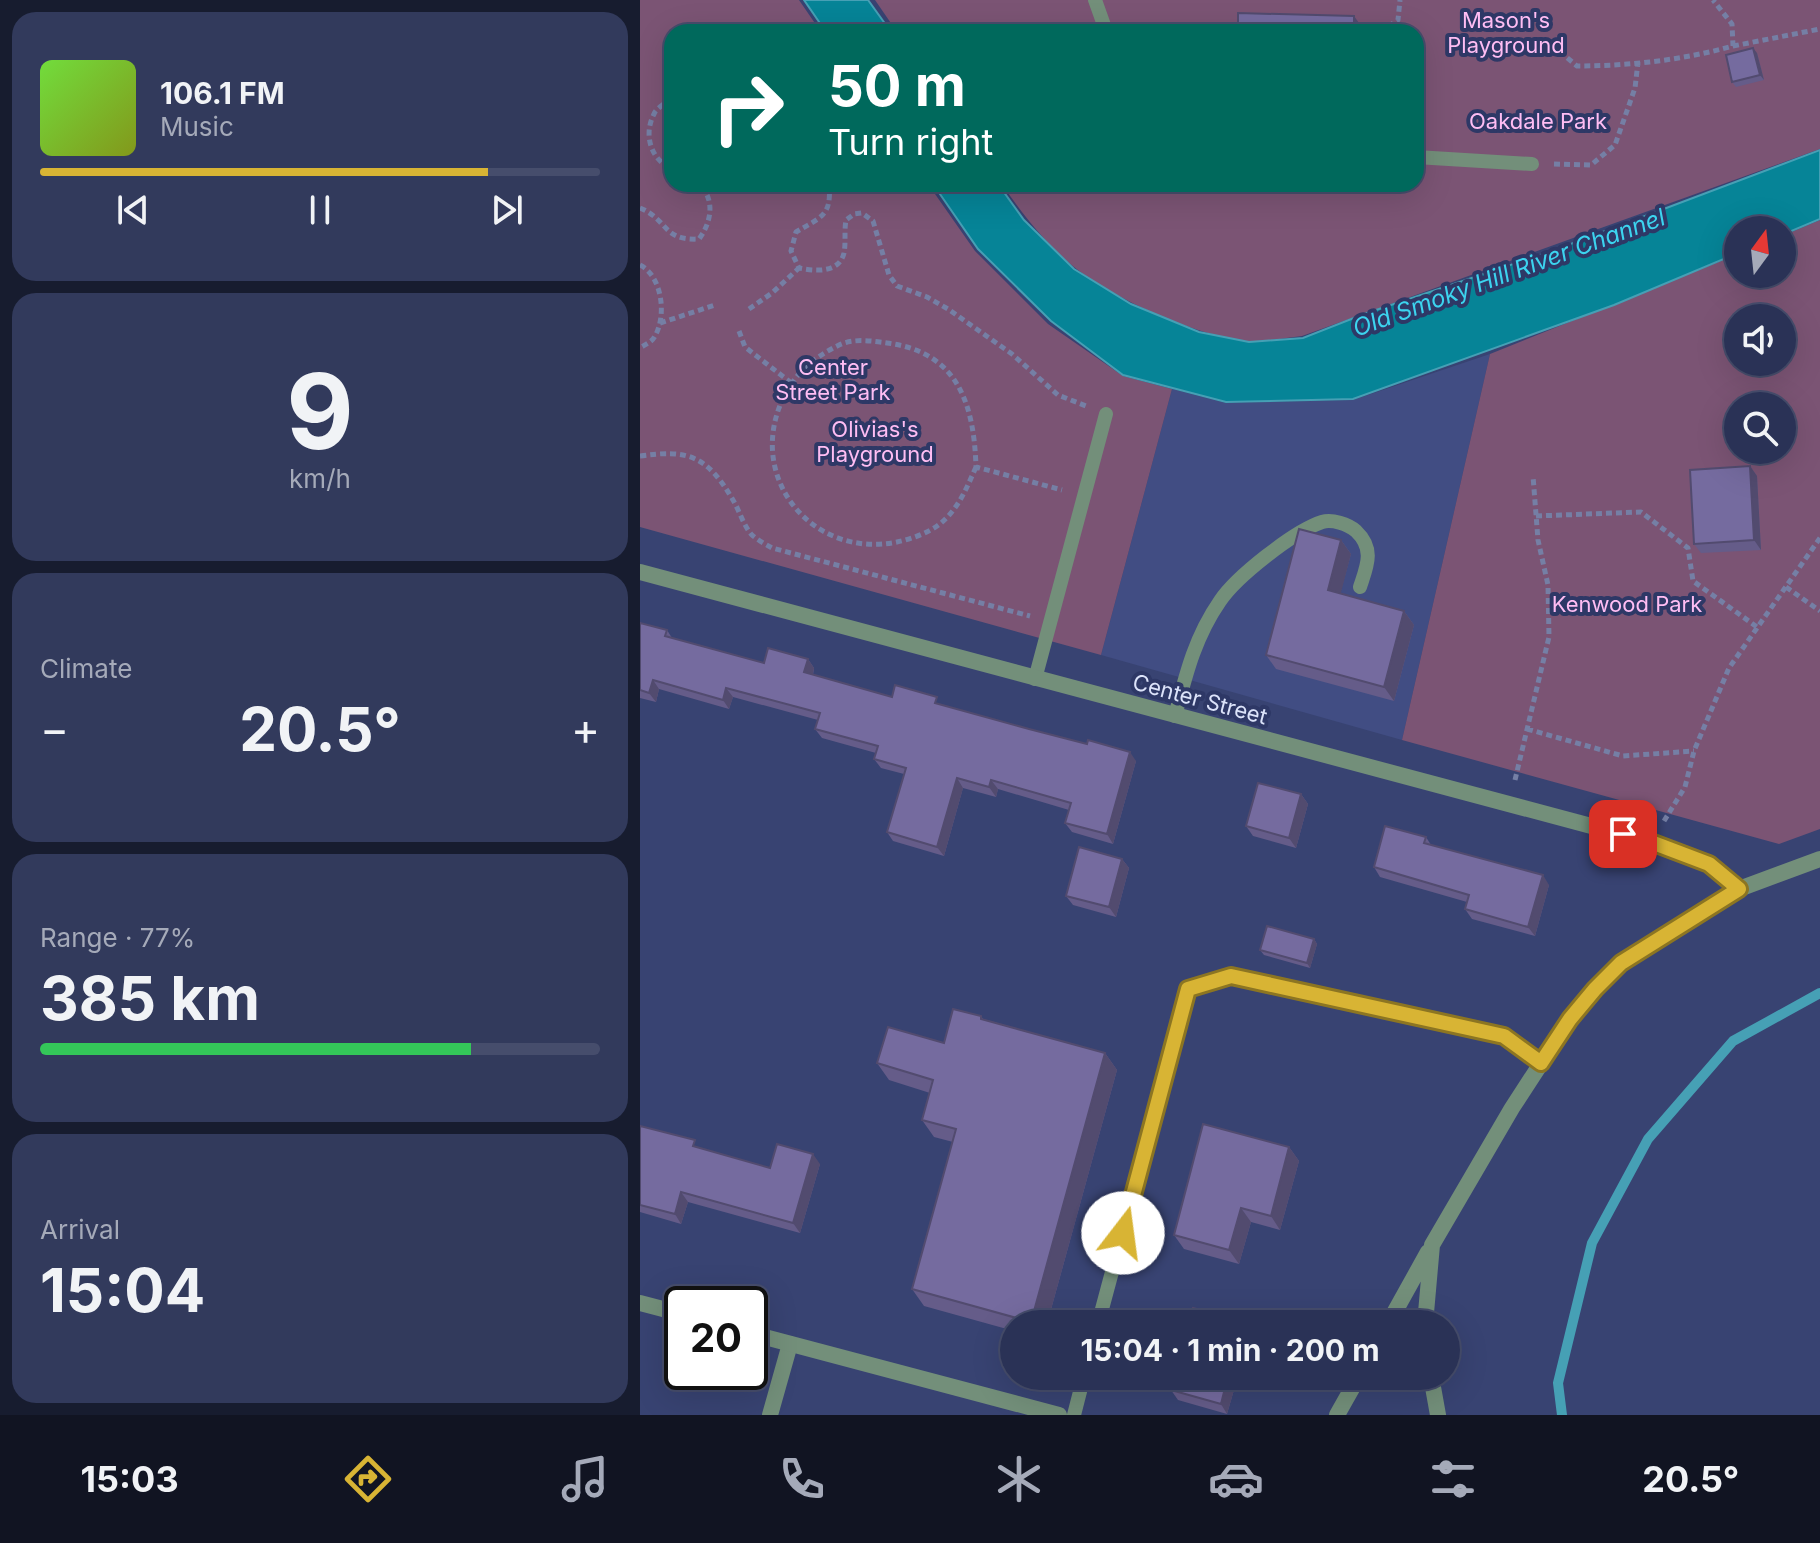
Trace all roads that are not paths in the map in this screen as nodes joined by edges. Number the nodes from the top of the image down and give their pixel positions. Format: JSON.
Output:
{"nodes":[{"id":1,"x":1095,"y":0,"type":"edge"},
{"id":2,"x":1104,"y":24,"type":"edge"},
{"id":3,"x":1424,"y":157,"type":"edge"},
{"id":4,"x":1532,"y":164,"type":"road end"},
{"id":5,"x":1106,"y":414,"type":"road end"},
{"id":6,"x":640,"y":572,"type":"edge"},
{"id":7,"x":1360,"y":587,"type":"dead end"},
{"id":8,"x":1035,"y":679,"type":"junction"},
{"id":9,"x":1175,"y":716,"type":"junction"},
{"id":10,"x":1820,"y":859,"type":"edge"},
{"id":11,"x":1739,"y":889,"type":"junction"},
{"id":12,"x":1541,"y":1063,"type":"junction"},
{"id":13,"x":1432,"y":1245,"type":"junction"},
{"id":14,"x":640,"y":1303,"type":"edge"},
{"id":15,"x":664,"y":1309,"type":"edge"},
{"id":16,"x":1102,"y":1310,"type":"edge"},
{"id":17,"x":1396,"y":1310,"type":"edge"},
{"id":18,"x":1426,"y":1310,"type":"edge"},
{"id":19,"x":768,"y":1338,"type":"edge"},
{"id":20,"x":790,"y":1344,"type":"junction"},
{"id":21,"x":1080,"y":1390,"type":"edge"},
{"id":22,"x":1351,"y":1390,"type":"edge"},
{"id":23,"x":1434,"y":1390,"type":"edge"},
{"id":24,"x":770,"y":1415,"type":"edge"},
{"id":25,"x":1059,"y":1415,"type":"edge"},
{"id":26,"x":1074,"y":1415,"type":"edge"},
{"id":27,"x":1337,"y":1415,"type":"edge"},
{"id":28,"x":1438,"y":1415,"type":"edge"}],
"edges":[{"from":1,"to":2,"type":"lane"},
{"from":3,"to":4,"type":"lane"},
{"from":5,"to":8,"type":"lane"},
{"from":6,"to":8,"type":"street","name":"Center Street"},
{"from":7,"to":9,"type":"lane"},
{"from":8,"to":9,"type":"street","name":"Center Street"},
{"from":9,"to":11,"type":"street","name":"Center Street"},
{"from":10,"to":11,"type":"street"},
{"from":11,"to":12,"type":"street"},
{"from":12,"to":13,"type":"street"},
{"from":12,"to":16,"type":"lane"},
{"from":13,"to":17,"type":"street"},
{"from":13,"to":18,"type":"street"},
{"from":14,"to":15,"type":"street"},
{"from":19,"to":20,"type":"street"},
{"from":20,"to":24,"type":"street"},
{"from":20,"to":25,"type":"street"},
{"from":21,"to":26,"type":"lane"},
{"from":22,"to":27,"type":"street"},
{"from":23,"to":28,"type":"street"}]}
